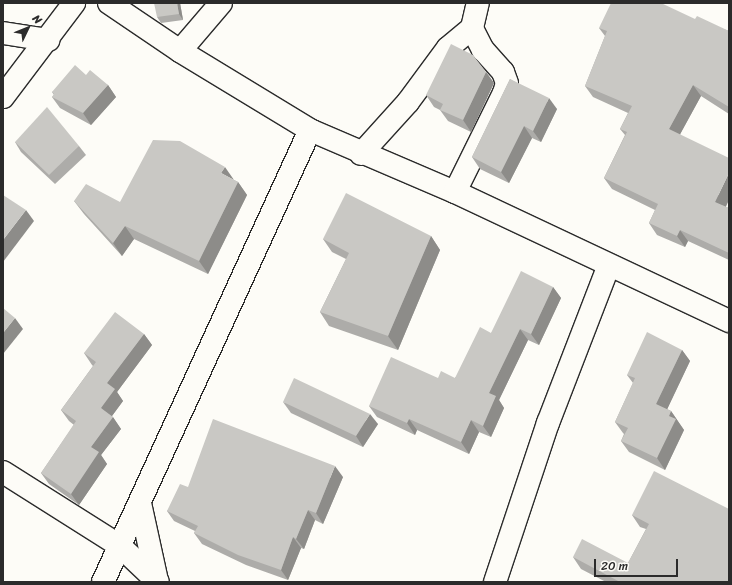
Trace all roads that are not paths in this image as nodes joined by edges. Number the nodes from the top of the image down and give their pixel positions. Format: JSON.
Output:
{"nodes":[{"id":1,"x":74,"y":3,"type":"edge"},
{"id":2,"x":109,"y":3,"type":"edge"},
{"id":3,"x":221,"y":3,"type":"edge"},
{"id":4,"x":478,"y":3,"type":"edge"},
{"id":5,"x":472,"y":28,"type":"junction"},
{"id":6,"x":3,"y":33,"type":"edge"},
{"id":7,"x":48,"y":40,"type":"junction"},
{"id":8,"x":180,"y":51,"type":"junction"},
{"id":9,"x":3,"y":97,"type":"edge"},
{"id":10,"x":310,"y":130,"type":"junction"},
{"id":11,"x":361,"y":154,"type":"junction"},
{"id":12,"x":455,"y":192,"type":"junction"},
{"id":13,"x":609,"y":265,"type":"junction"},
{"id":14,"x":729,"y":321,"type":"edge"},
{"id":15,"x":3,"y":472,"type":"edge"},
{"id":16,"x":140,"y":504,"type":"junction"},
{"id":17,"x":120,"y":546,"type":"junction"},
{"id":18,"x":158,"y":581,"type":"edge"},
{"id":19,"x":498,"y":581,"type":"edge"},
{"id":20,"x":103,"y":582,"type":"edge"}],
"edges":[{"from":1,"to":7,"type":"street"},
{"from":2,"to":8,"type":"street"},
{"from":3,"to":8,"type":"street"},
{"from":4,"to":5,"type":"street"},
{"from":5,"to":11,"type":"street"},
{"from":5,"to":12,"type":"street"},
{"from":6,"to":7,"type":"street"},
{"from":7,"to":9,"type":"street"},
{"from":8,"to":10,"type":"street"},
{"from":10,"to":11,"type":"street"},
{"from":10,"to":16,"type":"street"},
{"from":11,"to":12,"type":"street"},
{"from":12,"to":13,"type":"street"},
{"from":13,"to":14,"type":"street"},
{"from":13,"to":19,"type":"street"},
{"from":15,"to":17,"type":"street"},
{"from":16,"to":17,"type":"street"},
{"from":16,"to":18,"type":"street"},
{"from":17,"to":18,"type":"street"},
{"from":17,"to":20,"type":"street"}]}
